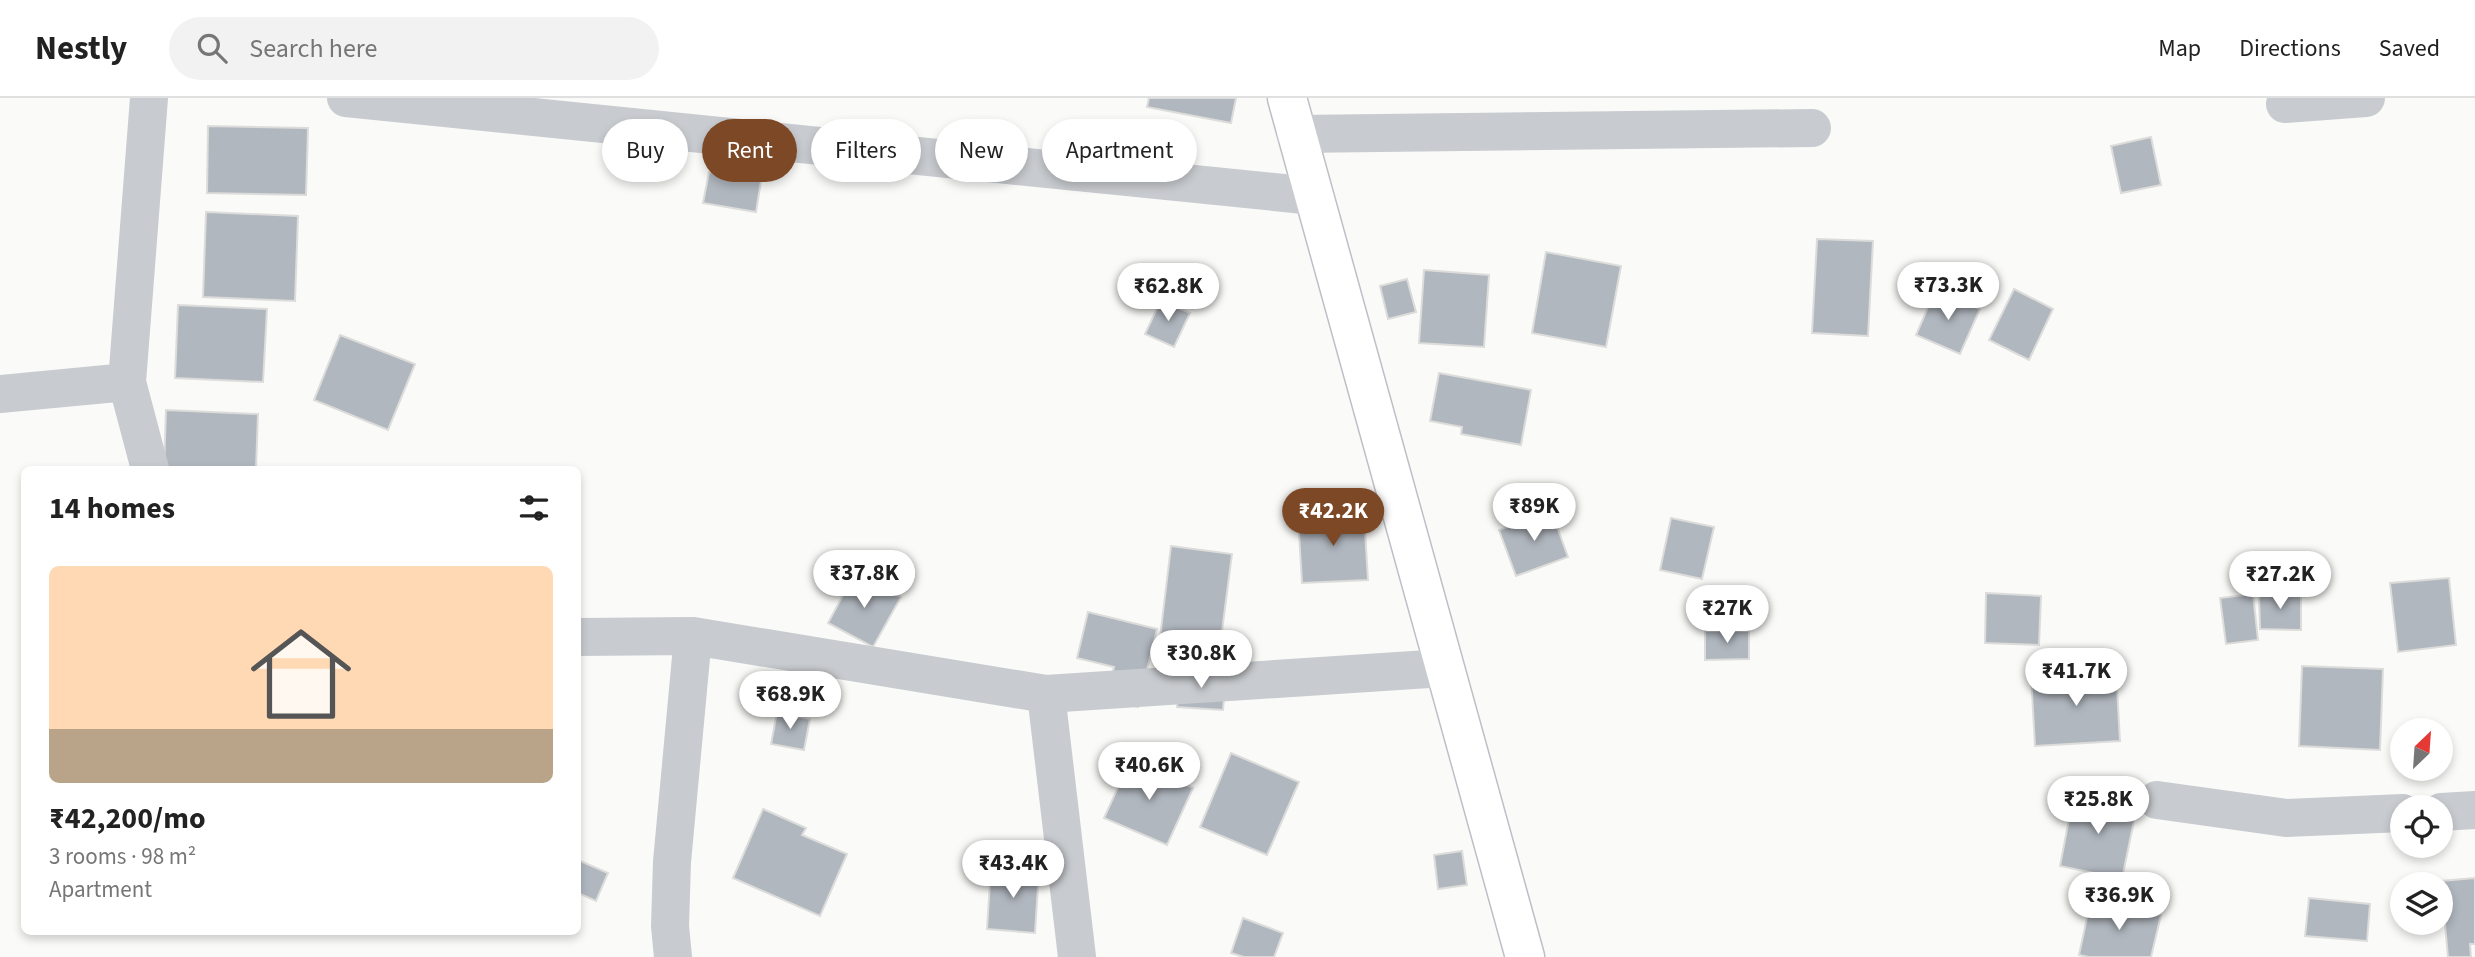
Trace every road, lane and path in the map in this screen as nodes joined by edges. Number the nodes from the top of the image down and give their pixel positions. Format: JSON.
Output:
{"nodes":[{"id":1,"x":149,"y":98,"type":"edge"},
{"id":2,"x":346,"y":98,"type":"edge"},
{"id":3,"x":2366,"y":98,"type":"edge"},
{"id":4,"x":403,"y":101,"type":"edge"},
{"id":5,"x":2285,"y":104,"type":"dead end"},
{"id":6,"x":1292,"y":116,"type":"edge"},
{"id":7,"x":1812,"y":128,"type":"dead end"},
{"id":8,"x":1314,"y":196,"type":"junction"},
{"id":9,"x":127,"y":382,"type":"junction"},
{"id":10,"x":0,"y":394,"type":"edge"},
{"id":11,"x":149,"y":466,"type":"edge"},
{"id":12,"x":693,"y":636,"type":"junction"},
{"id":13,"x":581,"y":637,"type":"edge"},
{"id":14,"x":1444,"y":668,"type":"junction"},
{"id":15,"x":1046,"y":694,"type":"junction"},
{"id":16,"x":2157,"y":800,"type":"dead end"},
{"id":17,"x":2475,"y":810,"type":"edge"},
{"id":18,"x":2453,"y":811,"type":"edge"},
{"id":19,"x":2390,"y":814,"type":"edge"},
{"id":20,"x":673,"y":957,"type":"edge"},
{"id":21,"x":1077,"y":957,"type":"edge"},
{"id":22,"x":1525,"y":957,"type":"edge"}],
"edges":[{"from":1,"to":9,"type":"street"},
{"from":2,"to":4,"type":"street"},
{"from":3,"to":5,"type":"street"},
{"from":4,"to":8,"type":"street"},
{"from":6,"to":7,"type":"street"},
{"from":6,"to":8,"type":"main road"},
{"from":8,"to":14,"type":"main road"},
{"from":9,"to":10,"type":"street"},
{"from":9,"to":11,"type":"street"},
{"from":12,"to":13,"type":"street"},
{"from":12,"to":15,"type":"street"},
{"from":12,"to":20,"type":"street"},
{"from":14,"to":15,"type":"street"},
{"from":14,"to":22,"type":"main road"},
{"from":15,"to":21,"type":"street"},
{"from":16,"to":19,"type":"street"},
{"from":17,"to":18,"type":"street"}]}
